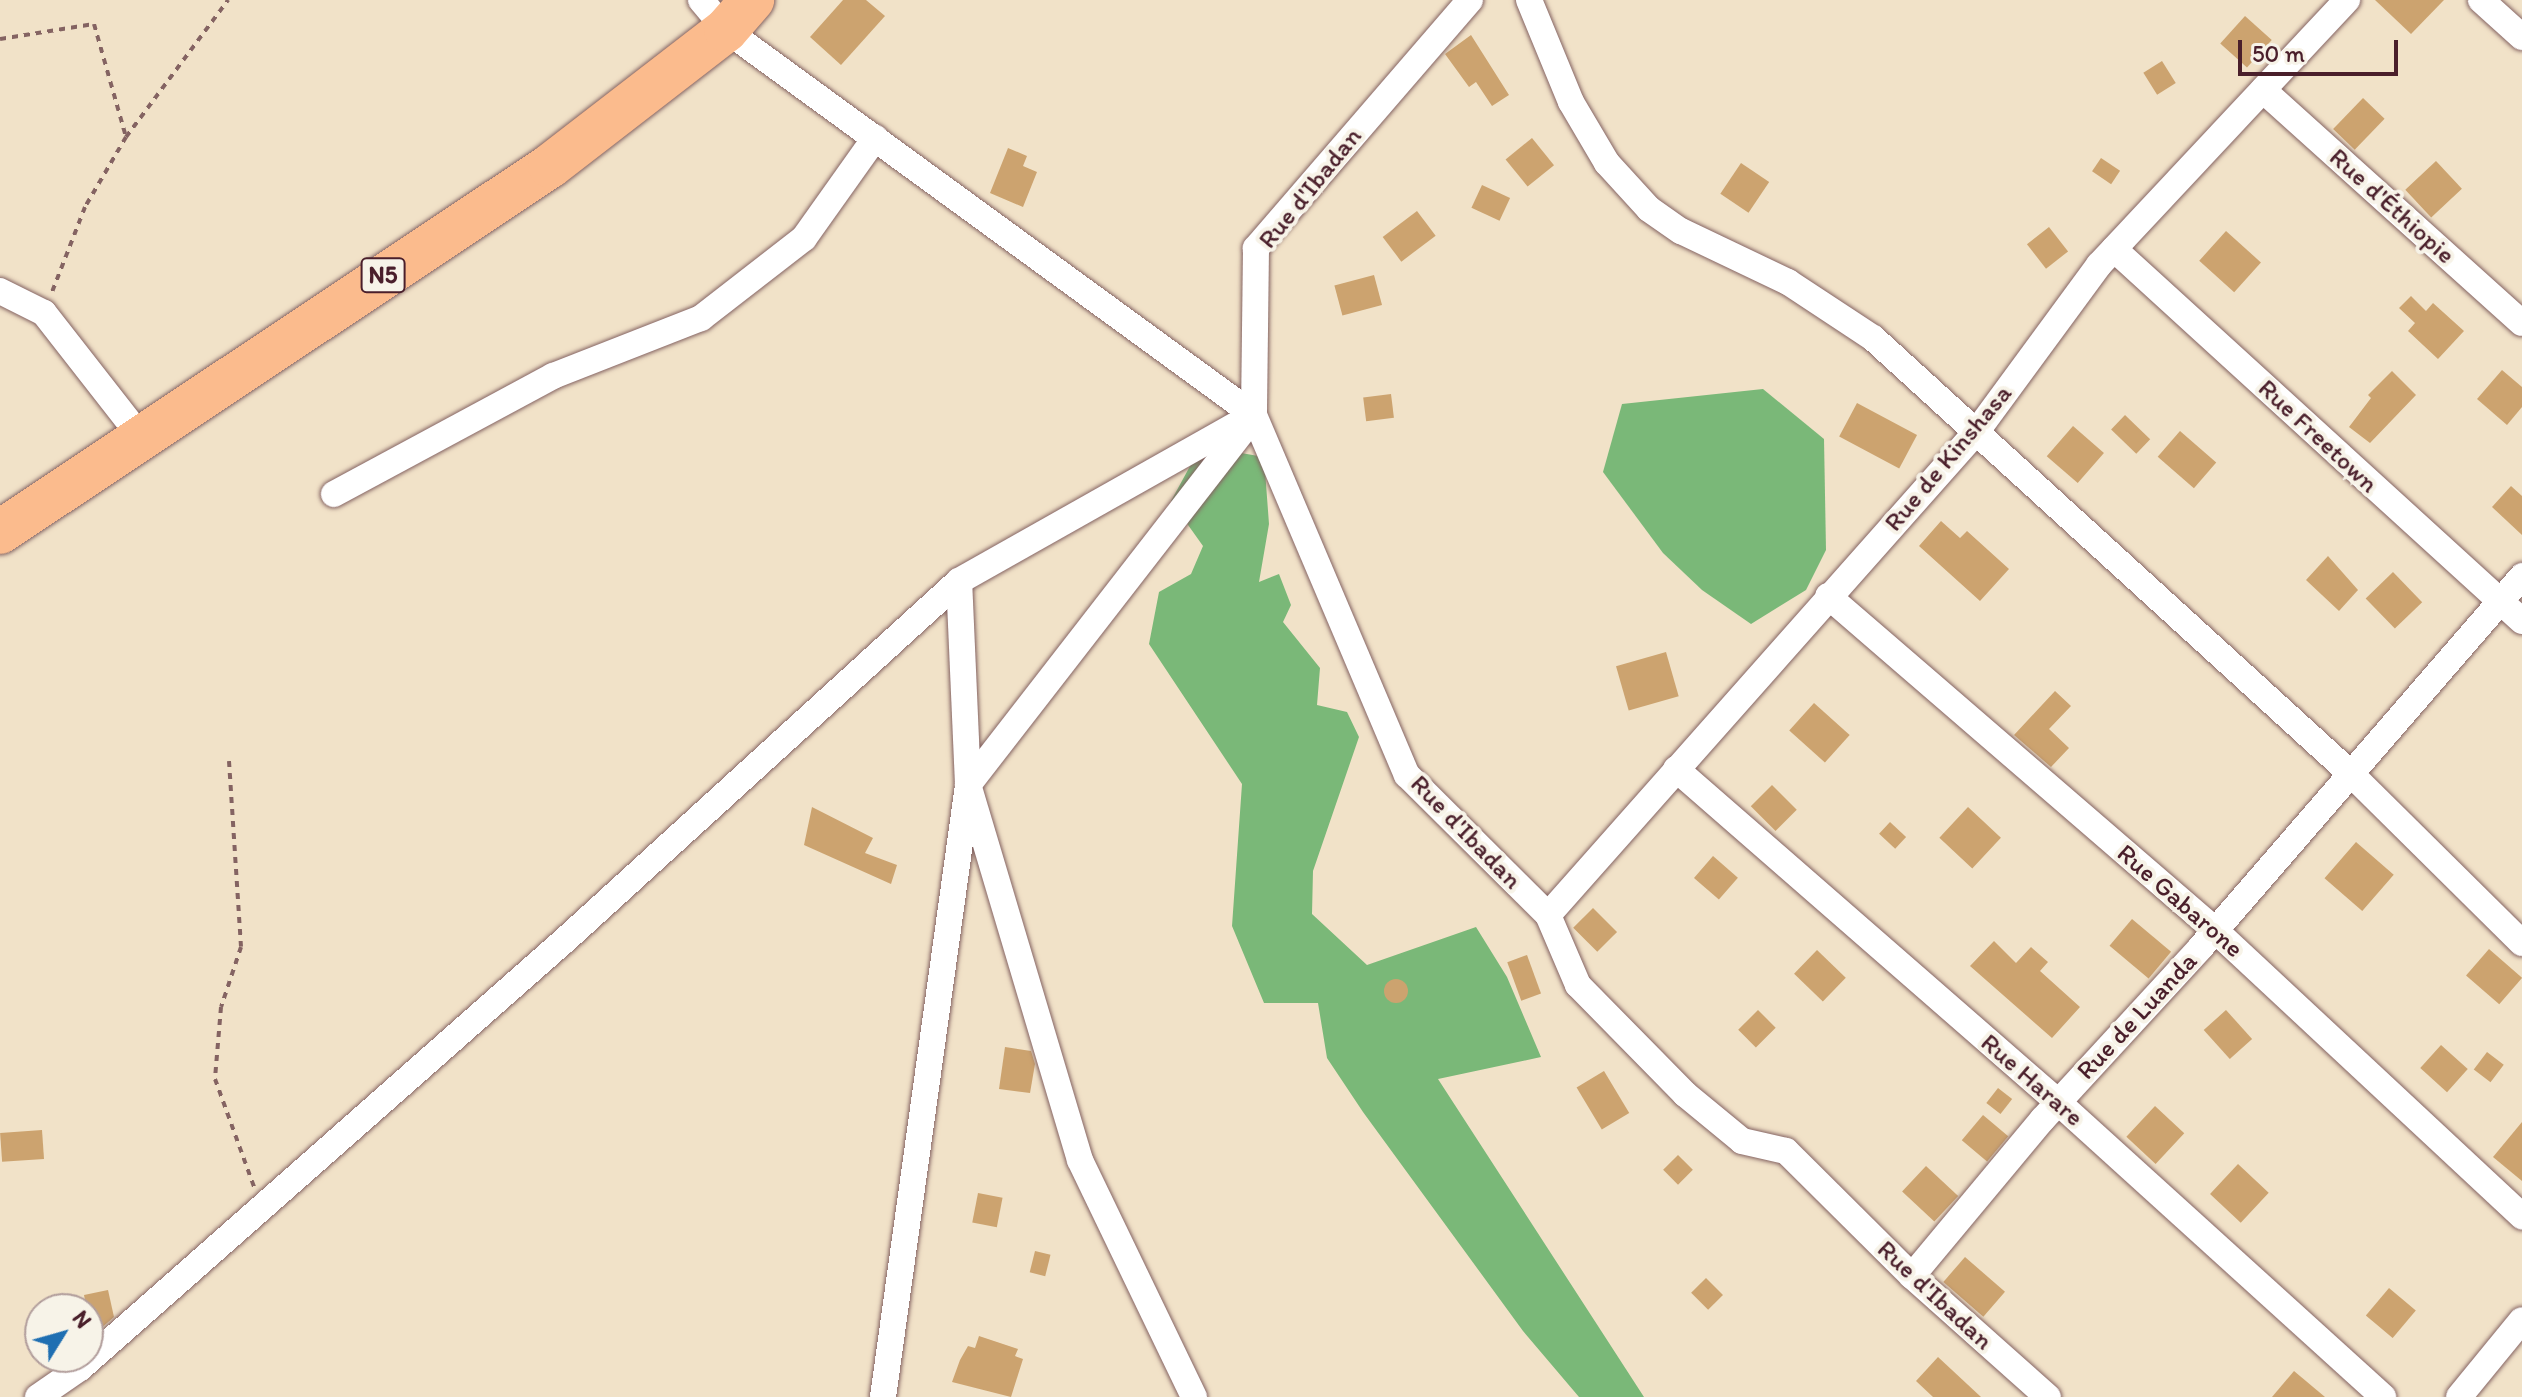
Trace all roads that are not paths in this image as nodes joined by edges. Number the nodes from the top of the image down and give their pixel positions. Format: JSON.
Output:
{"nodes":[{"id":1,"x":1470,"y":0,"type":"edge"},
{"id":2,"x":1529,"y":0,"type":"edge"},
{"id":3,"x":2347,"y":0,"type":"edge"},
{"id":4,"x":2481,"y":0,"type":"edge"},
{"id":5,"x":727,"y":10,"type":"edge"},
{"id":6,"x":2522,"y":37,"type":"edge"},
{"id":7,"x":2263,"y":90,"type":"junction"},
{"id":8,"x":875,"y":138,"type":"junction"},
{"id":9,"x":2114,"y":249,"type":"junction"},
{"id":10,"x":0,"y":291,"type":"edge"},
{"id":11,"x":2522,"y":323,"type":"edge"},
{"id":12,"x":1254,"y":415,"type":"junction"},
{"id":13,"x":1977,"y":431,"type":"junction"},
{"id":14,"x":141,"y":437,"type":"junction"},
{"id":15,"x":334,"y":494,"type":"dead end"},
{"id":16,"x":0,"y":532,"type":"edge"},
{"id":17,"x":2522,"y":576,"type":"edge"},
{"id":18,"x":959,"y":581,"type":"junction"},
{"id":19,"x":1828,"y":596,"type":"junction"},
{"id":20,"x":2499,"y":602,"type":"junction"},
{"id":21,"x":2522,"y":621,"type":"edge"},
{"id":22,"x":1676,"y":769,"type":"junction"},
{"id":23,"x":2349,"y":772,"type":"junction"},
{"id":24,"x":968,"y":785,"type":"junction"},
{"id":25,"x":1548,"y":915,"type":"junction"},
{"id":26,"x":2215,"y":930,"type":"junction"},
{"id":27,"x":2522,"y":943,"type":"edge"},
{"id":28,"x":2058,"y":1102,"type":"junction"},
{"id":29,"x":2522,"y":1216,"type":"edge"},
{"id":30,"x":1912,"y":1276,"type":"junction"},
{"id":31,"x":2522,"y":1320,"type":"edge"},
{"id":32,"x":38,"y":1397,"type":"edge"},
{"id":33,"x":883,"y":1397,"type":"edge"},
{"id":34,"x":1194,"y":1397,"type":"edge"},
{"id":35,"x":2048,"y":1397,"type":"edge"},
{"id":36,"x":2383,"y":1397,"type":"edge"},
{"id":37,"x":2459,"y":1397,"type":"edge"}],
"edges":[{"from":1,"to":12,"type":"street","name":"Rue d'Ibadan"},
{"from":2,"to":13,"type":"street"},
{"from":3,"to":7,"type":"street","name":"Rue de Kinshasa"},
{"from":4,"to":6,"type":"street"},
{"from":5,"to":8,"type":"street"},
{"from":5,"to":14,"type":"highway","number":"N5"},
{"from":7,"to":9,"type":"street","name":"Rue de Kinshasa"},
{"from":7,"to":11,"type":"street","name":"Rue d'Éthiopie"},
{"from":8,"to":12,"type":"street"},
{"from":8,"to":15,"type":"street"},
{"from":9,"to":13,"type":"street","name":"Rue de Kinshasa"},
{"from":9,"to":20,"type":"street","name":"Rue Freetown"},
{"from":10,"to":14,"type":"street"},
{"from":12,"to":18,"type":"street"},
{"from":12,"to":24,"type":"street"},
{"from":12,"to":25,"type":"street","name":"Rue d'Ibadan"},
{"from":13,"to":19,"type":"street","name":"Rue de Kinshasa"},
{"from":13,"to":23,"type":"street"},
{"from":14,"to":16,"type":"highway","number":"N5"},
{"from":17,"to":20,"type":"street","name":"Rue de Luanda"},
{"from":18,"to":24,"type":"street"},
{"from":18,"to":32,"type":"street"},
{"from":19,"to":22,"type":"street","name":"Rue de Kinshasa"},
{"from":19,"to":26,"type":"street","name":"Rue Gabarone"},
{"from":20,"to":21,"type":"street","name":"Rue Freetown"},
{"from":20,"to":23,"type":"street","name":"Rue de Luanda"},
{"from":22,"to":25,"type":"street","name":"Rue de Kinshasa"},
{"from":22,"to":28,"type":"street","name":"Rue Harare"},
{"from":23,"to":26,"type":"street","name":"Rue de Luanda"},
{"from":23,"to":27,"type":"street"},
{"from":24,"to":33,"type":"street"},
{"from":24,"to":34,"type":"street"},
{"from":25,"to":30,"type":"street","name":"Rue d'Ibadan"},
{"from":26,"to":28,"type":"street","name":"Rue de Luanda"},
{"from":26,"to":29,"type":"street","name":"Rue Gabarone"},
{"from":28,"to":30,"type":"street","name":"Rue de Luanda"},
{"from":28,"to":36,"type":"street","name":"Rue Harare"},
{"from":30,"to":35,"type":"street","name":"Rue d'Ibadan"},
{"from":31,"to":37,"type":"street"}]}
